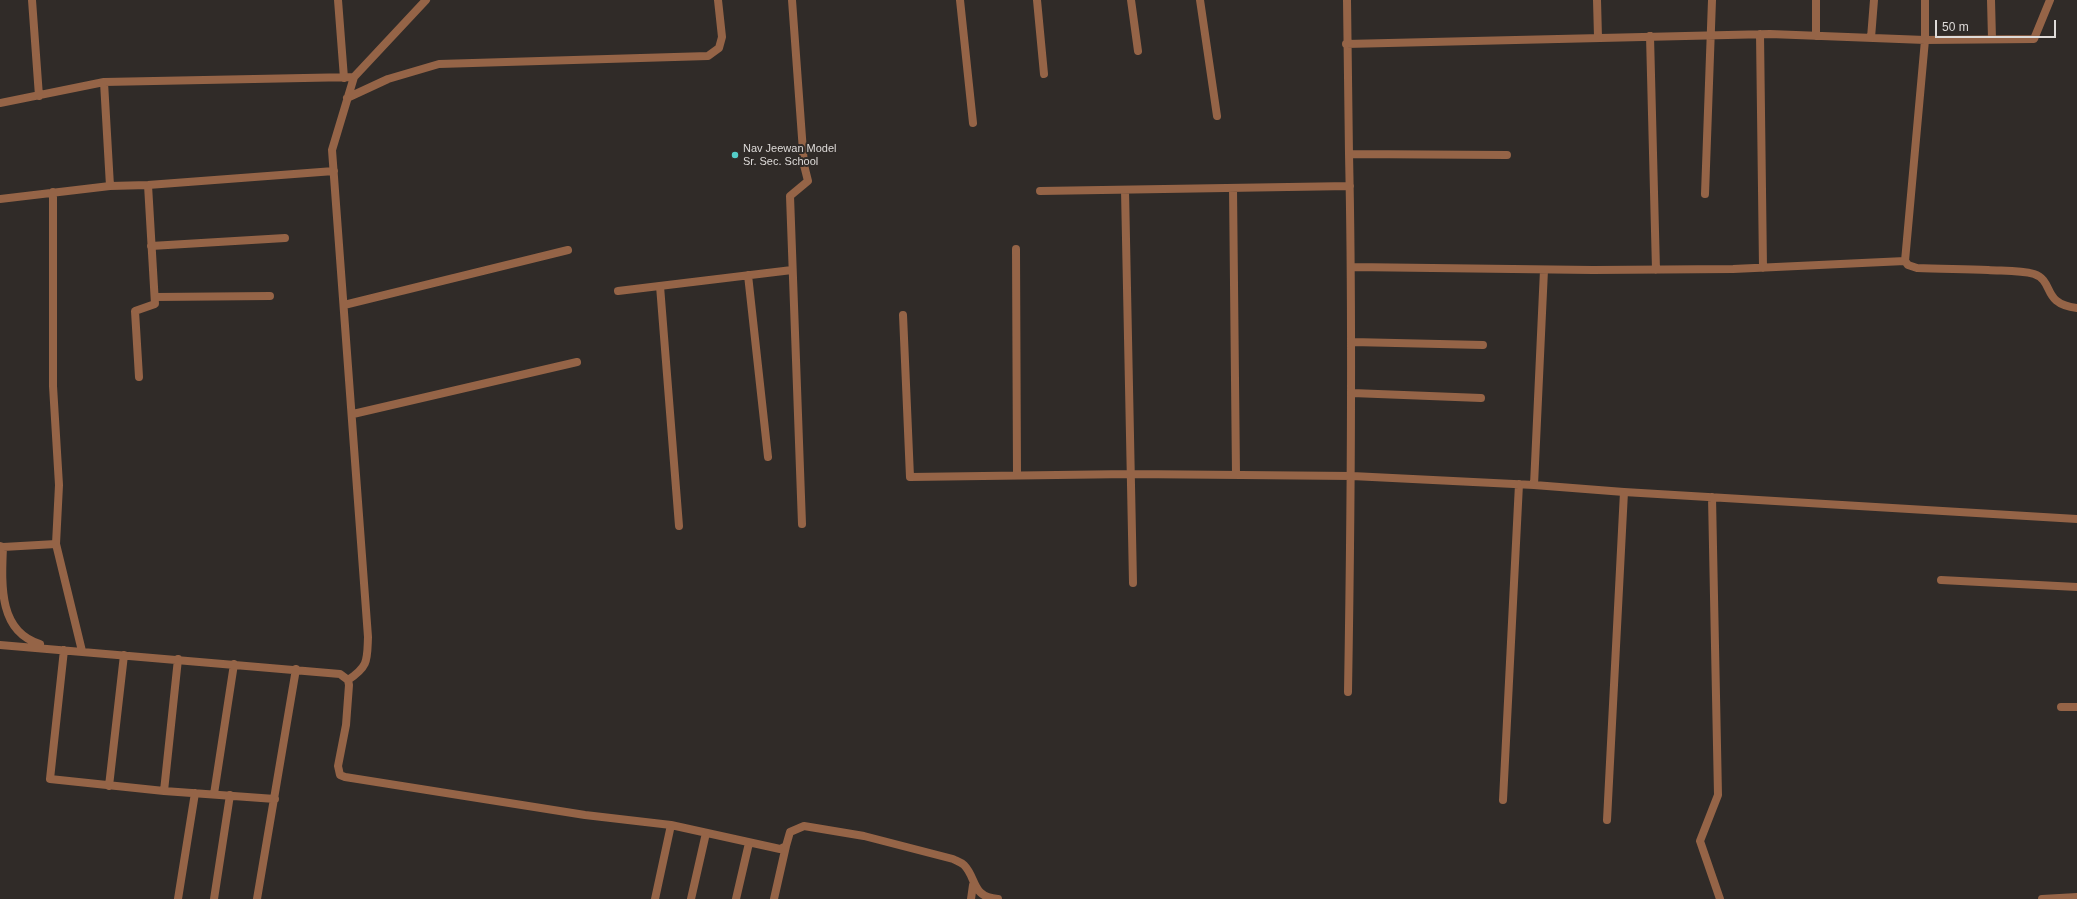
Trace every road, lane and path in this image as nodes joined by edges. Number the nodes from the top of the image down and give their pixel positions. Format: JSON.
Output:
{"nodes":[{"id":1,"x":32,"y":0,"type":"edge"},
{"id":2,"x":338,"y":0,"type":"edge"},
{"id":3,"x":426,"y":0,"type":"edge"},
{"id":4,"x":718,"y":0,"type":"edge"},
{"id":5,"x":792,"y":0,"type":"edge"},
{"id":6,"x":960,"y":0,"type":"edge"},
{"id":7,"x":1037,"y":0,"type":"edge"},
{"id":8,"x":1131,"y":0,"type":"edge"},
{"id":9,"x":1200,"y":0,"type":"edge"},
{"id":10,"x":1346,"y":0,"type":"edge"},
{"id":11,"x":1597,"y":0,"type":"edge"},
{"id":12,"x":1712,"y":0,"type":"edge"},
{"id":13,"x":1816,"y":0,"type":"edge"},
{"id":14,"x":1874,"y":0,"type":"edge"},
{"id":15,"x":1925,"y":0,"type":"edge"},
{"id":16,"x":1990,"y":0,"type":"edge"},
{"id":17,"x":2050,"y":0,"type":"edge"},
{"id":18,"x":2047,"y":4,"type":"edge"},
{"id":19,"x":1760,"y":34,"type":"junction"},
{"id":20,"x":1712,"y":35,"type":"junction"},
{"id":21,"x":1650,"y":36,"type":"junction"},
{"id":22,"x":1816,"y":36,"type":"junction"},
{"id":23,"x":1598,"y":37,"type":"junction"},
{"id":24,"x":1871,"y":38,"type":"junction"},
{"id":25,"x":1992,"y":39,"type":"junction"},
{"id":26,"x":1925,"y":40,"type":"junction"},
{"id":27,"x":1346,"y":44,"type":"junction"},
{"id":28,"x":1138,"y":51,"type":"dead end"},
{"id":29,"x":1044,"y":74,"type":"dead end"},
{"id":30,"x":354,"y":77,"type":"junction"},
{"id":31,"x":344,"y":78,"type":"junction"},
{"id":32,"x":104,"y":82,"type":"junction"},
{"id":33,"x":39,"y":96,"type":"junction"},
{"id":34,"x":348,"y":98,"type":"junction"},
{"id":35,"x":0,"y":103,"type":"edge"},
{"id":36,"x":1217,"y":116,"type":"dead end"},
{"id":37,"x":973,"y":123,"type":"dead end"},
{"id":38,"x":1349,"y":154,"type":"junction"},
{"id":39,"x":1507,"y":155,"type":"dead end"},
{"id":40,"x":334,"y":171,"type":"junction"},
{"id":41,"x":110,"y":186,"type":"junction"},
{"id":42,"x":148,"y":186,"type":"junction"},
{"id":43,"x":1350,"y":186,"type":"junction"},
{"id":44,"x":1233,"y":188,"type":"junction"},
{"id":45,"x":1040,"y":190,"type":"dead end"},
{"id":46,"x":1125,"y":190,"type":"junction"},
{"id":47,"x":53,"y":192,"type":"junction"},
{"id":48,"x":1706,"y":194,"type":"dead end"},
{"id":49,"x":0,"y":199,"type":"edge"},
{"id":50,"x":285,"y":238,"type":"dead end"},
{"id":51,"x":152,"y":246,"type":"junction"},
{"id":52,"x":568,"y":250,"type":"dead end"},
{"id":53,"x":1016,"y":250,"type":"dead end"},
{"id":54,"x":1905,"y":261,"type":"junction"},
{"id":55,"x":1352,"y":267,"type":"junction"},
{"id":56,"x":1763,"y":268,"type":"junction"},
{"id":57,"x":792,"y":270,"type":"junction"},
{"id":58,"x":1544,"y":270,"type":"junction"},
{"id":59,"x":1656,"y":270,"type":"junction"},
{"id":60,"x":748,"y":275,"type":"junction"},
{"id":61,"x":660,"y":286,"type":"junction"},
{"id":62,"x":618,"y":291,"type":"dead end"},
{"id":63,"x":270,"y":296,"type":"dead end"},
{"id":64,"x":155,"y":297,"type":"junction"},
{"id":65,"x":344,"y":305,"type":"junction"},
{"id":66,"x":2077,"y":308,"type":"edge"},
{"id":67,"x":903,"y":316,"type":"dead end"},
{"id":68,"x":1352,"y":342,"type":"junction"},
{"id":69,"x":1483,"y":345,"type":"dead end"},
{"id":70,"x":577,"y":362,"type":"dead end"},
{"id":71,"x":139,"y":377,"type":"dead end"},
{"id":72,"x":1352,"y":393,"type":"junction"},
{"id":73,"x":1481,"y":398,"type":"dead end"},
{"id":74,"x":352,"y":414,"type":"junction"},
{"id":75,"x":768,"y":457,"type":"dead end"},
{"id":76,"x":1017,"y":474,"type":"junction"},
{"id":77,"x":1130,"y":474,"type":"junction"},
{"id":78,"x":1236,"y":475,"type":"junction"},
{"id":79,"x":1352,"y":476,"type":"junction"},
{"id":80,"x":1519,"y":484,"type":"junction"},
{"id":81,"x":1534,"y":485,"type":"junction"},
{"id":82,"x":1624,"y":492,"type":"junction"},
{"id":83,"x":1712,"y":497,"type":"junction"},
{"id":84,"x":2077,"y":519,"type":"edge"},
{"id":85,"x":802,"y":524,"type":"dead end"},
{"id":86,"x":679,"y":526,"type":"dead end"},
{"id":87,"x":56,"y":544,"type":"junction"},
{"id":88,"x":2,"y":546,"type":"edge"},
{"id":89,"x":1941,"y":580,"type":"dead end"},
{"id":90,"x":1133,"y":583,"type":"dead end"},
{"id":91,"x":2077,"y":587,"type":"edge"},
{"id":92,"x":0,"y":645,"type":"edge"},
{"id":93,"x":64,"y":650,"type":"junction"},
{"id":94,"x":82,"y":651,"type":"junction"},
{"id":95,"x":124,"y":655,"type":"junction"},
{"id":96,"x":178,"y":660,"type":"junction"},
{"id":97,"x":234,"y":664,"type":"junction"},
{"id":98,"x":296,"y":669,"type":"junction"},
{"id":99,"x":348,"y":680,"type":"junction"},
{"id":100,"x":1348,"y":692,"type":"dead end"},
{"id":101,"x":2061,"y":707,"type":"dead end"},
{"id":102,"x":2077,"y":707,"type":"edge"},
{"id":103,"x":109,"y":786,"type":"junction"},
{"id":104,"x":164,"y":791,"type":"junction"},
{"id":105,"x":195,"y":793,"type":"junction"},
{"id":106,"x":214,"y":794,"type":"junction"},
{"id":107,"x":230,"y":796,"type":"junction"},
{"id":108,"x":275,"y":800,"type":"junction"},
{"id":109,"x":1504,"y":800,"type":"dead end"},
{"id":110,"x":1607,"y":820,"type":"dead end"},
{"id":111,"x":671,"y":825,"type":"junction"},
{"id":112,"x":706,"y":833,"type":"junction"},
{"id":113,"x":749,"y":843,"type":"junction"},
{"id":114,"x":786,"y":846,"type":"junction"},
{"id":115,"x":973,"y":885,"type":"junction"},
{"id":116,"x":2077,"y":897,"type":"edge"},
{"id":117,"x":178,"y":899,"type":"edge"},
{"id":118,"x":214,"y":899,"type":"edge"},
{"id":119,"x":257,"y":899,"type":"edge"},
{"id":120,"x":655,"y":899,"type":"edge"},
{"id":121,"x":691,"y":899,"type":"edge"},
{"id":122,"x":736,"y":899,"type":"edge"},
{"id":123,"x":774,"y":899,"type":"edge"},
{"id":124,"x":971,"y":899,"type":"edge"},
{"id":125,"x":998,"y":899,"type":"edge"},
{"id":126,"x":1720,"y":899,"type":"edge"},
{"id":127,"x":2042,"y":899,"type":"edge"}],
"edges":[{"from":1,"to":33,"type":"street"},
{"from":2,"to":31,"type":"street"},
{"from":3,"to":30,"type":"street"},
{"from":4,"to":34,"type":"street"},
{"from":5,"to":57,"type":"street"},
{"from":6,"to":37,"type":"street"},
{"from":7,"to":29,"type":"street"},
{"from":8,"to":28,"type":"street"},
{"from":9,"to":36,"type":"street"},
{"from":10,"to":27,"type":"street"},
{"from":11,"to":23,"type":"street"},
{"from":12,"to":20,"type":"street"},
{"from":13,"to":22,"type":"street"},
{"from":14,"to":24,"type":"street"},
{"from":15,"to":26,"type":"street"},
{"from":16,"to":25,"type":"street"},
{"from":17,"to":18,"type":"street"},
{"from":18,"to":25,"type":"street"},
{"from":19,"to":20,"type":"street"},
{"from":19,"to":22,"type":"street"},
{"from":19,"to":56,"type":"street"},
{"from":20,"to":21,"type":"street"},
{"from":20,"to":48,"type":"street"},
{"from":21,"to":23,"type":"street"},
{"from":21,"to":59,"type":"street"},
{"from":22,"to":24,"type":"street"},
{"from":23,"to":27,"type":"street"},
{"from":24,"to":26,"type":"street"},
{"from":25,"to":26,"type":"street"},
{"from":26,"to":54,"type":"street"},
{"from":27,"to":38,"type":"street"},
{"from":30,"to":31,"type":"street"},
{"from":30,"to":34,"type":"street"},
{"from":31,"to":32,"type":"street"},
{"from":32,"to":33,"type":"street"},
{"from":32,"to":41,"type":"street"},
{"from":33,"to":35,"type":"street"},
{"from":34,"to":40,"type":"street"},
{"from":38,"to":39,"type":"street"},
{"from":38,"to":43,"type":"street"},
{"from":40,"to":42,"type":"street"},
{"from":40,"to":65,"type":"street"},
{"from":41,"to":42,"type":"street"},
{"from":41,"to":47,"type":"street"},
{"from":42,"to":51,"type":"street"},
{"from":43,"to":44,"type":"street"},
{"from":43,"to":55,"type":"street"},
{"from":44,"to":46,"type":"street"},
{"from":44,"to":78,"type":"street"},
{"from":45,"to":46,"type":"street"},
{"from":46,"to":77,"type":"street"},
{"from":47,"to":49,"type":"street"},
{"from":47,"to":87,"type":"street"},
{"from":50,"to":51,"type":"street"},
{"from":51,"to":64,"type":"street"},
{"from":52,"to":65,"type":"street"},
{"from":53,"to":76,"type":"street"},
{"from":54,"to":56,"type":"street"},
{"from":54,"to":66,"type":"street"},
{"from":55,"to":58,"type":"street"},
{"from":55,"to":68,"type":"street"},
{"from":56,"to":59,"type":"street"},
{"from":57,"to":60,"type":"street"},
{"from":57,"to":85,"type":"street"},
{"from":58,"to":59,"type":"street"},
{"from":58,"to":81,"type":"street"},
{"from":60,"to":61,"type":"street"},
{"from":60,"to":75,"type":"street"},
{"from":61,"to":62,"type":"street"},
{"from":61,"to":86,"type":"street"},
{"from":63,"to":64,"type":"street"},
{"from":64,"to":71,"type":"street"},
{"from":65,"to":74,"type":"street"},
{"from":67,"to":76,"type":"street"},
{"from":68,"to":69,"type":"street"},
{"from":68,"to":72,"type":"street"},
{"from":70,"to":74,"type":"street"},
{"from":72,"to":73,"type":"street"},
{"from":72,"to":79,"type":"street"},
{"from":74,"to":99,"type":"street"},
{"from":76,"to":77,"type":"street"},
{"from":77,"to":78,"type":"street"},
{"from":77,"to":90,"type":"street"},
{"from":78,"to":79,"type":"street"},
{"from":79,"to":80,"type":"street"},
{"from":79,"to":100,"type":"street"},
{"from":80,"to":81,"type":"street"},
{"from":80,"to":109,"type":"street"},
{"from":81,"to":82,"type":"street"},
{"from":82,"to":83,"type":"street"},
{"from":82,"to":110,"type":"street"},
{"from":83,"to":84,"type":"street"},
{"from":83,"to":126,"type":"street"},
{"from":87,"to":88,"type":"street"},
{"from":87,"to":94,"type":"street"},
{"from":88,"to":93,"type":"street"},
{"from":89,"to":91,"type":"street"},
{"from":92,"to":93,"type":"street"},
{"from":93,"to":94,"type":"street"},
{"from":93,"to":103,"type":"street"},
{"from":94,"to":95,"type":"street"},
{"from":95,"to":96,"type":"street"},
{"from":95,"to":103,"type":"street"},
{"from":96,"to":97,"type":"street"},
{"from":96,"to":104,"type":"street"},
{"from":97,"to":98,"type":"street"},
{"from":97,"to":106,"type":"street"},
{"from":98,"to":99,"type":"street"},
{"from":98,"to":108,"type":"street"},
{"from":99,"to":111,"type":"street"},
{"from":101,"to":102,"type":"street"},
{"from":103,"to":104,"type":"street"},
{"from":104,"to":105,"type":"street"},
{"from":105,"to":106,"type":"street"},
{"from":105,"to":117,"type":"street"},
{"from":106,"to":107,"type":"street"},
{"from":107,"to":108,"type":"street"},
{"from":107,"to":118,"type":"street"},
{"from":108,"to":119,"type":"street"},
{"from":111,"to":112,"type":"street"},
{"from":111,"to":120,"type":"street"},
{"from":112,"to":113,"type":"street"},
{"from":112,"to":121,"type":"street"},
{"from":113,"to":114,"type":"street"},
{"from":113,"to":122,"type":"street"},
{"from":114,"to":115,"type":"street"},
{"from":114,"to":123,"type":"street"},
{"from":115,"to":124,"type":"street"},
{"from":115,"to":125,"type":"street"},
{"from":116,"to":127,"type":"street"}]}
